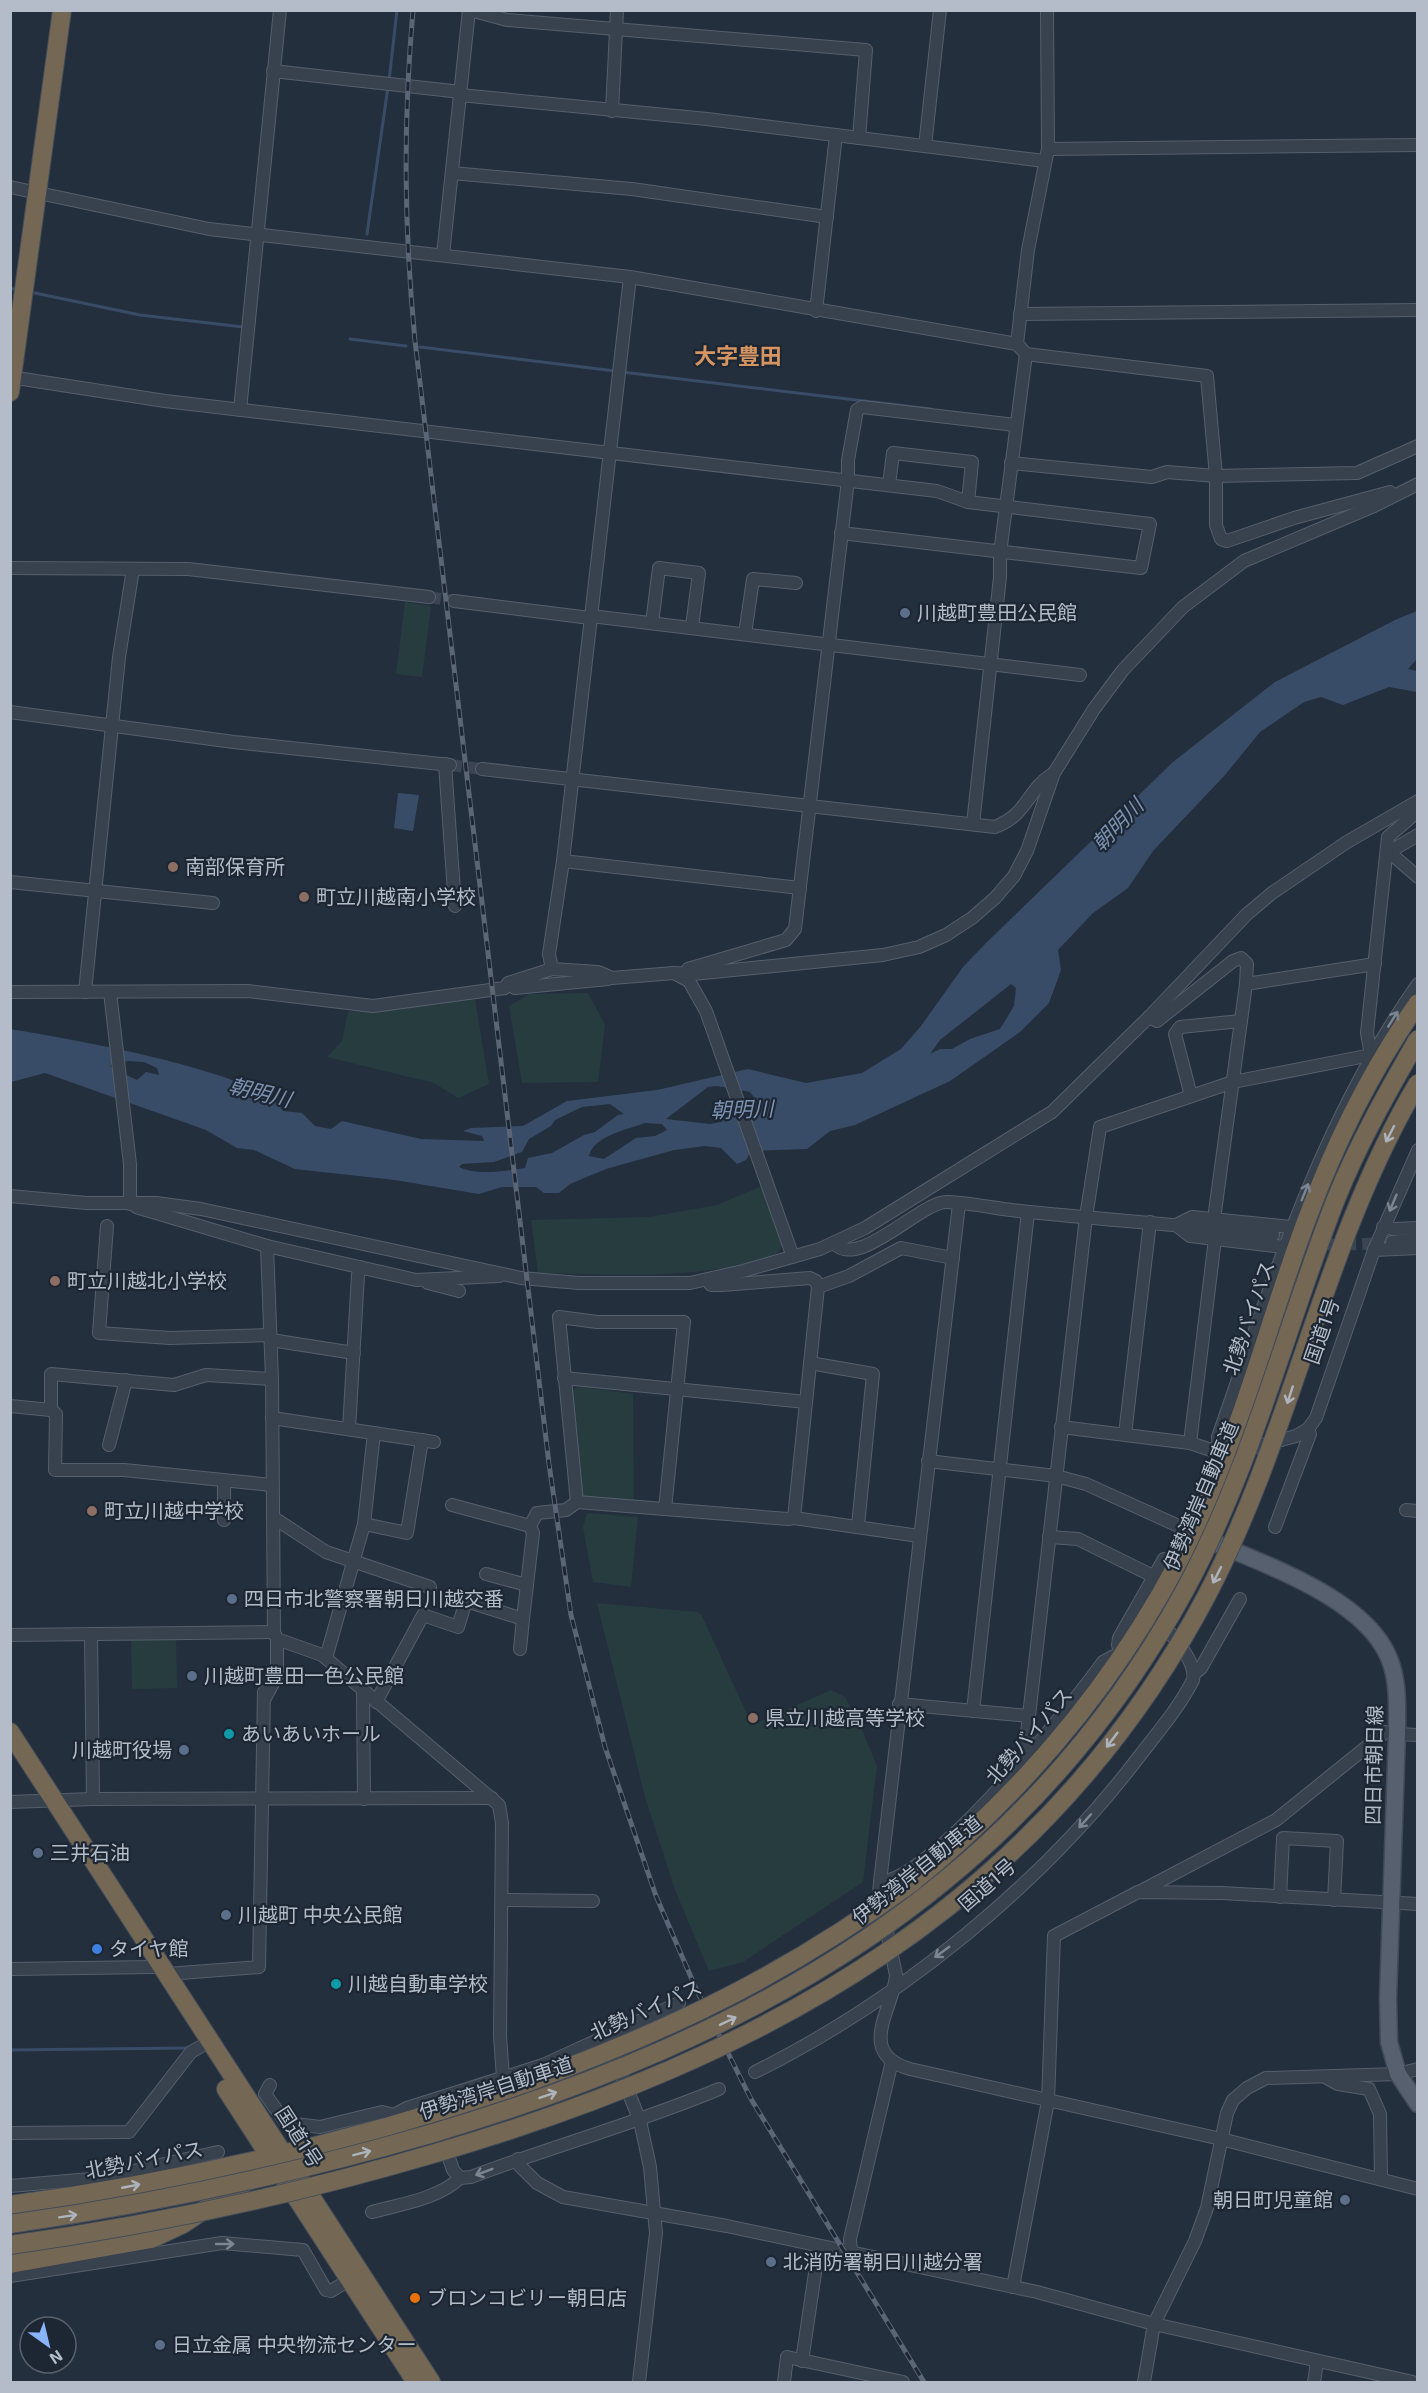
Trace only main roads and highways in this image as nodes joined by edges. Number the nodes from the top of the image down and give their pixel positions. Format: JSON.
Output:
{"nodes":[{"id":1,"x":62,"y":10,"type":"edge"},
{"id":2,"x":11,"y":382,"type":"edge"},
{"id":3,"x":1418,"y":1003,"type":"edge"},
{"id":4,"x":1418,"y":1039,"type":"edge"},
{"id":5,"x":1418,"y":1083,"type":"edge"},
{"id":6,"x":1194,"y":1533,"type":"junction"},
{"id":7,"x":10,"y":1732,"type":"edge"},
{"id":8,"x":161,"y":1971,"type":"junction"},
{"id":9,"x":1418,"y":2104,"type":"edge"},
{"id":10,"x":249,"y":2127,"type":"junction"},
{"id":11,"x":276,"y":2159,"type":"junction"},
{"id":12,"x":232,"y":2166,"type":"junction"},
{"id":13,"x":10,"y":2205,"type":"edge"},
{"id":14,"x":10,"y":2224,"type":"edge"},
{"id":15,"x":10,"y":2245,"type":"edge"},
{"id":16,"x":10,"y":2264,"type":"edge"},
{"id":17,"x":416,"y":2382,"type":"edge"},
{"id":18,"x":431,"y":2382,"type":"edge"}],
"edges":[{"from":1,"to":2,"type":"highway"},
{"from":3,"to":6,"type":"highway","name":"北勢バイパス"},
{"from":14,"to":4,"type":"highway","name":"伊勢湾岸自動車道","one_way":true,"bridge":true},
{"from":5,"to":15,"type":"highway","one_way":true,"bridge":true},
{"from":6,"to":9,"type":"main road","name":"四日市朝日線"},
{"from":6,"to":11,"type":"highway","name":"北勢バイパス","bridge":true},
{"from":7,"to":8,"type":"highway","name":"国道1号"},
{"from":8,"to":10,"type":"highway","name":"国道1号"},
{"from":8,"to":11,"type":"highway","name":"国道1号"},
{"from":10,"to":11,"type":"highway","name":"国道1号"},
{"from":10,"to":12,"type":"highway"},
{"from":11,"to":12,"type":"highway","name":"北勢バイパス"},
{"from":11,"to":16,"type":"highway","name":"北勢バイパス"},
{"from":11,"to":17,"type":"highway","name":"国道1号"},
{"from":11,"to":18,"type":"highway","name":"国道1号"},
{"from":13,"to":12,"type":"highway","name":"北勢バイパス","one_way":true}]}
